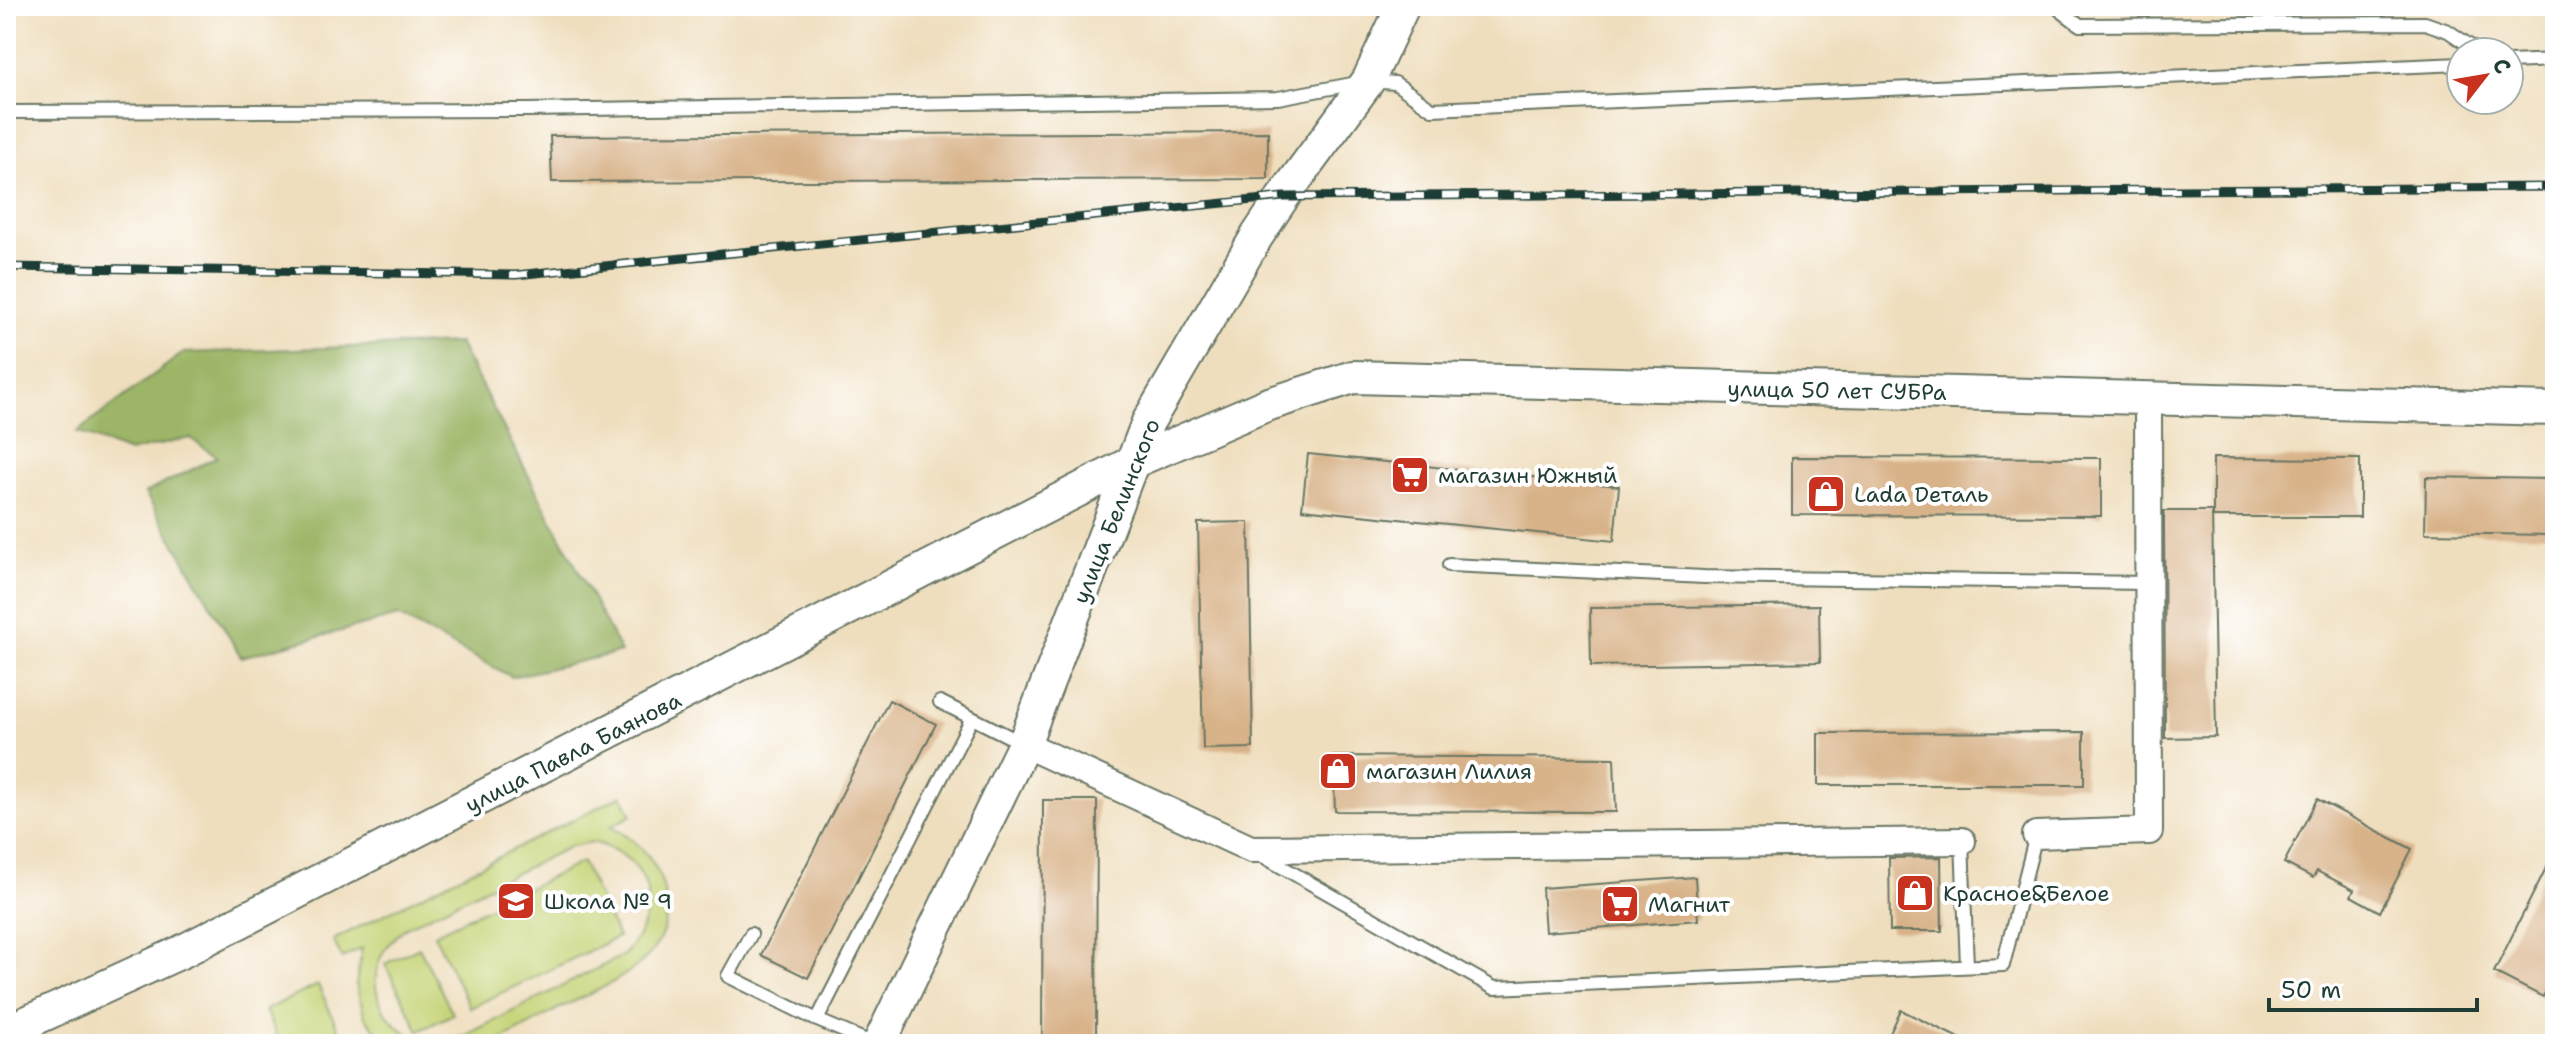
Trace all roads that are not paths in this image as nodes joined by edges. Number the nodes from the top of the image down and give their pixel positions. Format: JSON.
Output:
{"nodes":[{"id":1,"x":1403,"y":6,"type":"edge"},
{"id":2,"x":2060,"y":6,"type":"edge"},
{"id":3,"x":2455,"y":36,"type":"edge"},
{"id":4,"x":2555,"y":60,"type":"edge"},
{"id":5,"x":2525,"y":61,"type":"edge"},
{"id":6,"x":2445,"y":65,"type":"edge"},
{"id":7,"x":1368,"y":81,"type":"junction"},
{"id":8,"x":6,"y":112,"type":"edge"},
{"id":9,"x":2148,"y":398,"type":"junction"},
{"id":10,"x":2555,"y":409,"type":"edge"},
{"id":11,"x":1135,"y":461,"type":"junction"},
{"id":12,"x":1449,"y":565,"type":"dead end"},
{"id":13,"x":2148,"y":583,"type":"junction"},
{"id":14,"x":940,"y":702,"type":"dead end"},
{"id":15,"x":971,"y":720,"type":"junction"},
{"id":16,"x":1024,"y":744,"type":"junction"},
{"id":17,"x":2036,"y":835,"type":"joint"},
{"id":18,"x":1962,"y":841,"type":"joint"},
{"id":19,"x":1251,"y":849,"type":"junction"},
{"id":20,"x":751,"y":934,"type":"dead end"},
{"id":21,"x":1967,"y":966,"type":"junction"},
{"id":22,"x":817,"y":1020,"type":"junction"},
{"id":23,"x":6,"y":1032,"type":"edge"},
{"id":24,"x":876,"y":1044,"type":"edge"}],
"edges":[{"from":1,"to":7,"type":"street","name":"улица Белинского"},
{"from":2,"to":3,"type":"lane"},
{"from":4,"to":5,"type":"lane"},
{"from":6,"to":7,"type":"lane"},
{"from":7,"to":8,"type":"lane"},
{"from":7,"to":11,"type":"street","name":"улица Белинского"},
{"from":9,"to":10,"type":"street","name":"улица 50 лет СУБРа"},
{"from":9,"to":11,"type":"street","name":"улица 50 лет СУБРа"},
{"from":9,"to":13,"type":"street"},
{"from":11,"to":16,"type":"street","name":"улица Белинского"},
{"from":11,"to":23,"type":"street","name":"улица Павла Баянова"},
{"from":12,"to":13,"type":"lane"},
{"from":13,"to":17,"type":"street"},
{"from":14,"to":15,"type":"lane"},
{"from":15,"to":16,"type":"lane"},
{"from":15,"to":22,"type":"lane"},
{"from":16,"to":19,"type":"street"},
{"from":16,"to":24,"type":"street","name":"улица Белинского"},
{"from":17,"to":21,"type":"lane"},
{"from":18,"to":19,"type":"street"},
{"from":18,"to":21,"type":"lane"},
{"from":19,"to":21,"type":"lane"},
{"from":20,"to":22,"type":"lane"},
{"from":22,"to":24,"type":"lane"}]}
